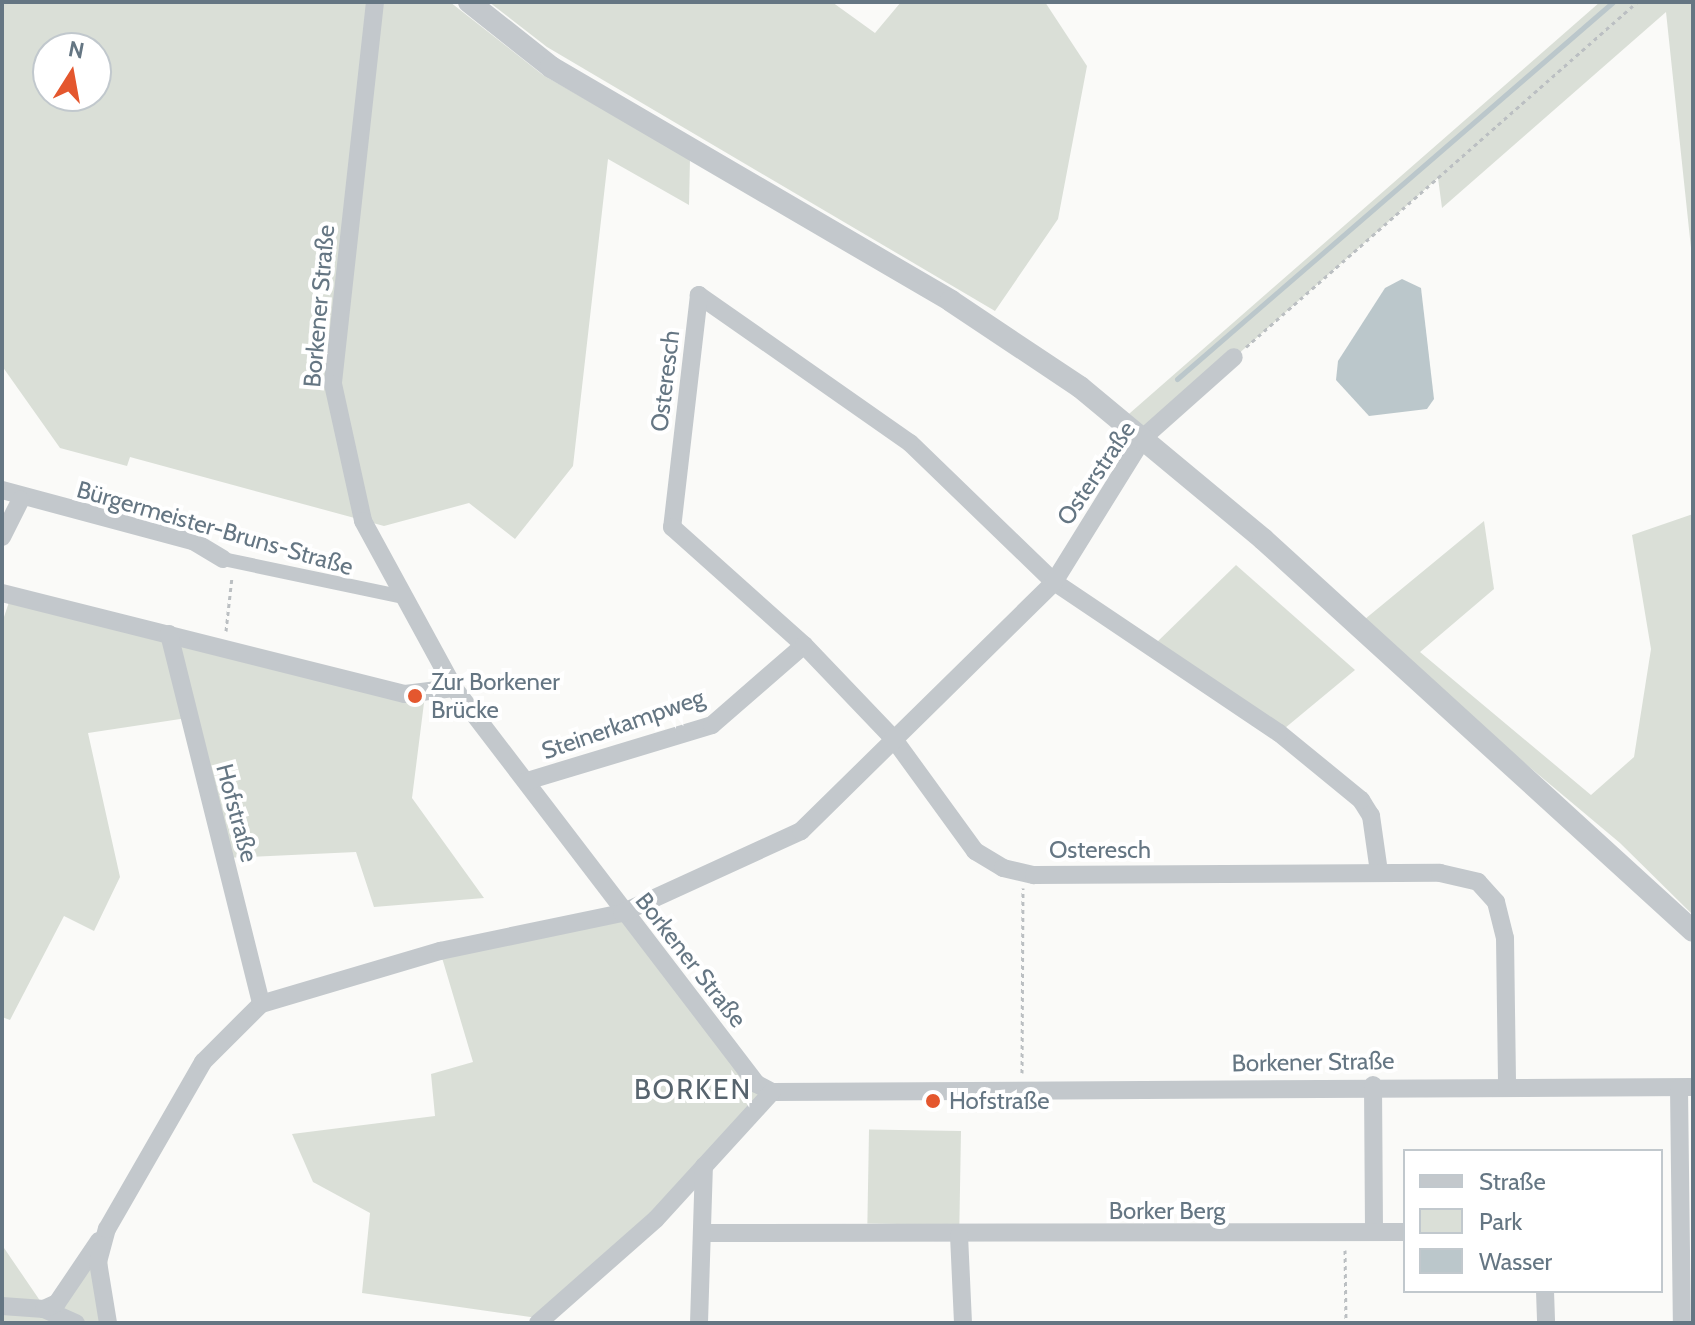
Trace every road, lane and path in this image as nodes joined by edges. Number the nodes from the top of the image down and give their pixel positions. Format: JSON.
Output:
{"nodes":[{"id":1,"x":375,"y":2,"type":"edge"},
{"id":2,"x":469,"y":2,"type":"edge"},
{"id":3,"x":1637,"y":2,"type":"edge"},
{"id":4,"x":1234,"y":357,"type":"joint"},
{"id":5,"x":1144,"y":437,"type":"junction"},
{"id":6,"x":7,"y":494,"type":"edge"},
{"id":7,"x":2,"y":537,"type":"edge"},
{"id":8,"x":223,"y":559,"type":"junction"},
{"id":9,"x":1054,"y":582,"type":"junction"},
{"id":10,"x":2,"y":593,"type":"edge"},
{"id":11,"x":398,"y":596,"type":"junction"},
{"id":12,"x":169,"y":634,"type":"junction"},
{"id":13,"x":222,"y":645,"type":"junction"},
{"id":14,"x":804,"y":645,"type":"junction"},
{"id":15,"x":454,"y":688,"type":"junction"},
{"id":16,"x":893,"y":738,"type":"junction"},
{"id":17,"x":527,"y":781,"type":"junction"},
{"id":18,"x":1379,"y":872,"type":"junction"},
{"id":19,"x":1023,"y":873,"type":"junction"},
{"id":20,"x":622,"y":913,"type":"junction"},
{"id":21,"x":1693,"y":931,"type":"edge"},
{"id":22,"x":261,"y":1004,"type":"junction"},
{"id":23,"x":1373,"y":1085,"type":"junction"},
{"id":24,"x":1507,"y":1087,"type":"junction"},
{"id":25,"x":1686,"y":1088,"type":"edge"},
{"id":26,"x":1022,"y":1090,"type":"junction"},
{"id":27,"x":772,"y":1092,"type":"junction"},
{"id":28,"x":704,"y":1166,"type":"junction"},
{"id":29,"x":107,"y":1229,"type":"junction"},
{"id":30,"x":1374,"y":1232,"type":"junction"},
{"id":31,"x":1403,"y":1232,"type":"edge"},
{"id":32,"x":702,"y":1233,"type":"junction"},
{"id":33,"x":1345,"y":1234,"type":"junction"},
{"id":34,"x":959,"y":1235,"type":"junction"},
{"id":35,"x":1545,"y":1293,"type":"edge"},
{"id":36,"x":2,"y":1306,"type":"edge"},
{"id":37,"x":44,"y":1309,"type":"junction"},
{"id":38,"x":76,"y":1323,"type":"edge"},
{"id":39,"x":108,"y":1323,"type":"edge"},
{"id":40,"x":538,"y":1323,"type":"edge"},
{"id":41,"x":699,"y":1323,"type":"edge"},
{"id":42,"x":963,"y":1323,"type":"edge"},
{"id":43,"x":1346,"y":1323,"type":"edge"},
{"id":44,"x":1546,"y":1323,"type":"edge"},
{"id":45,"x":1682,"y":1323,"type":"edge"}],
"edges":[{"from":1,"to":11,"type":"street","name":"Borkener Straße"},
{"from":2,"to":5,"type":"street"},
{"from":3,"to":4,"type":"path"},
{"from":4,"to":5,"type":"street","name":"Osterstraße"},
{"from":5,"to":9,"type":"street","name":"Osterstraße"},
{"from":5,"to":21,"type":"street"},
{"from":6,"to":7,"type":"street","name":"Bürgermeister-Bruns-Straße"},
{"from":6,"to":8,"type":"street","name":"Bürgermeister-Bruns-Straße"},
{"from":8,"to":11,"type":"street","name":"Bürgermeister-Bruns-Straße"},
{"from":8,"to":13,"type":"path"},
{"from":9,"to":14,"type":"street","name":"Osteresch"},
{"from":9,"to":16,"type":"street","name":"Osterstraße"},
{"from":9,"to":18,"type":"street","name":"Osteresch"},
{"from":10,"to":12,"type":"street"},
{"from":11,"to":15,"type":"street","name":"Borkener Straße"},
{"from":12,"to":13,"type":"street"},
{"from":12,"to":22,"type":"street","name":"Hofstraße"},
{"from":13,"to":15,"type":"street"},
{"from":14,"to":16,"type":"street","name":"Osteresch"},
{"from":14,"to":17,"type":"street","name":"Steinerkampweg"},
{"from":15,"to":17,"type":"street","name":"Borkener Straße"},
{"from":16,"to":19,"type":"street","name":"Osteresch"},
{"from":16,"to":20,"type":"street","name":"Osterstraße"},
{"from":17,"to":20,"type":"street","name":"Borkener Straße"},
{"from":18,"to":19,"type":"street","name":"Osteresch"},
{"from":18,"to":24,"type":"street","name":"Osteresch"},
{"from":19,"to":26,"type":"path"},
{"from":20,"to":22,"type":"street"},
{"from":20,"to":27,"type":"street","name":"Borkener Straße"},
{"from":22,"to":29,"type":"street"},
{"from":23,"to":24,"type":"street","name":"Borkener Straße"},
{"from":23,"to":26,"type":"street","name":"Borkener Straße"},
{"from":23,"to":30,"type":"street"},
{"from":24,"to":25,"type":"street","name":"Borkener Straße"},
{"from":25,"to":45,"type":"street"},
{"from":26,"to":27,"type":"street","name":"Borkener Straße"},
{"from":27,"to":28,"type":"street"},
{"from":28,"to":32,"type":"street"},
{"from":28,"to":40,"type":"street"},
{"from":29,"to":37,"type":"street"},
{"from":29,"to":39,"type":"street"},
{"from":30,"to":31,"type":"street","name":"Borker Berg"},
{"from":30,"to":33,"type":"street","name":"Borker Berg"},
{"from":32,"to":34,"type":"street","name":"Borker Berg"},
{"from":32,"to":41,"type":"street"},
{"from":33,"to":34,"type":"street","name":"Borker Berg"},
{"from":33,"to":43,"type":"path"},
{"from":34,"to":42,"type":"street"},
{"from":35,"to":44,"type":"street"},
{"from":36,"to":37,"type":"street"},
{"from":37,"to":38,"type":"street"}]}
